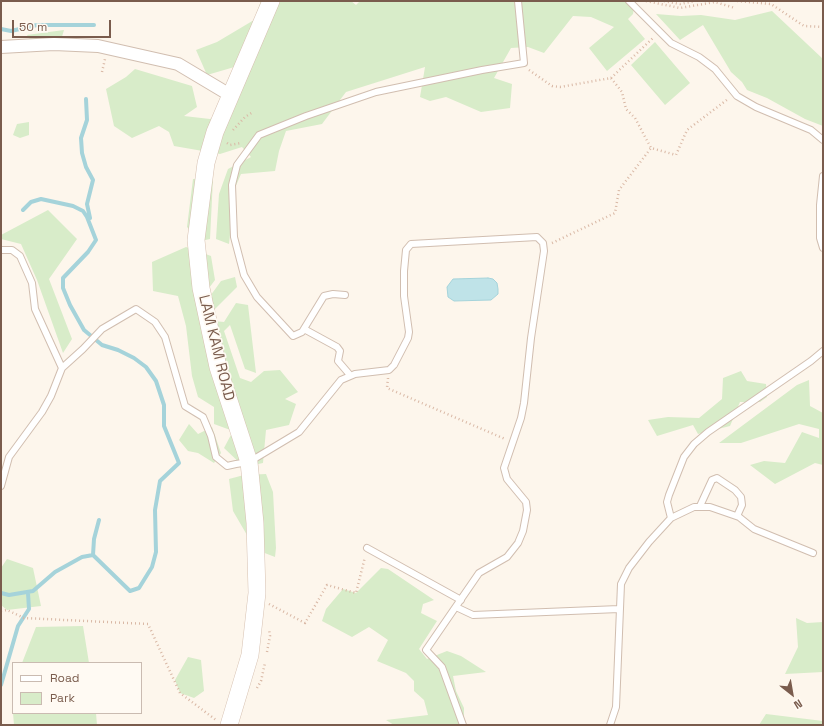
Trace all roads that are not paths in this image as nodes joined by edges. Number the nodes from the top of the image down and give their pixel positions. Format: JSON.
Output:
{"nodes":[{"id":1,"x":271,"y":1,"type":"edge"},
{"id":2,"x":518,"y":1,"type":"edge"},
{"id":3,"x":629,"y":1,"type":"edge"},
{"id":4,"x":1,"y":47,"type":"edge"},
{"id":5,"x":230,"y":95,"type":"junction"},
{"id":6,"x":823,"y":140,"type":"edge"},
{"id":7,"x":823,"y":176,"type":"edge"},
{"id":8,"x":823,"y":248,"type":"edge"},
{"id":9,"x":1,"y":250,"type":"edge"},
{"id":10,"x":345,"y":295,"type":"dead end"},
{"id":11,"x":304,"y":329,"type":"junction"},
{"id":12,"x":823,"y":351,"type":"edge"},
{"id":13,"x":62,"y":368,"type":"junction"},
{"id":14,"x":350,"y":376,"type":"junction"},
{"id":15,"x":249,"y":462,"type":"junction"},
{"id":16,"x":1,"y":486,"type":"edge"},
{"id":17,"x":700,"y":506,"type":"junction"},
{"id":18,"x":737,"y":516,"type":"junction"},
{"id":19,"x":671,"y":518,"type":"junction"},
{"id":20,"x":367,"y":548,"type":"road end"},
{"id":21,"x":813,"y":553,"type":"dead end"},
{"id":22,"x":461,"y":600,"type":"junction"},
{"id":23,"x":456,"y":607,"type":"junction"},
{"id":24,"x":619,"y":609,"type":"junction"},
{"id":25,"x":223,"y":723,"type":"edge"},
{"id":26,"x":463,"y":725,"type":"edge"},
{"id":27,"x":610,"y":725,"type":"edge"}],
"edges":[{"from":1,"to":5,"type":"main road","name":"LAM KAM ROAD"},
{"from":2,"to":11,"type":"lane"},
{"from":3,"to":6,"type":"lane"},
{"from":4,"to":5,"type":"street"},
{"from":5,"to":15,"type":"main road","name":"LAM KAM ROAD"},
{"from":7,"to":8,"type":"lane"},
{"from":9,"to":13,"type":"lane"},
{"from":10,"to":11,"type":"lane"},
{"from":11,"to":14,"type":"lane"},
{"from":12,"to":19,"type":"lane"},
{"from":13,"to":15,"type":"lane"},
{"from":13,"to":16,"type":"lane"},
{"from":14,"to":15,"type":"lane"},
{"from":14,"to":22,"type":"lane"},
{"from":15,"to":25,"type":"main road","name":"LAM KAM ROAD"},
{"from":17,"to":18,"type":"lane"},
{"from":17,"to":18,"type":"lane"},
{"from":17,"to":19,"type":"lane"},
{"from":18,"to":21,"type":"lane"},
{"from":19,"to":24,"type":"lane"},
{"from":20,"to":22,"type":"lane"},
{"from":22,"to":23,"type":"lane"},
{"from":23,"to":24,"type":"lane"},
{"from":23,"to":26,"type":"lane"},
{"from":24,"to":27,"type":"lane"}]}
